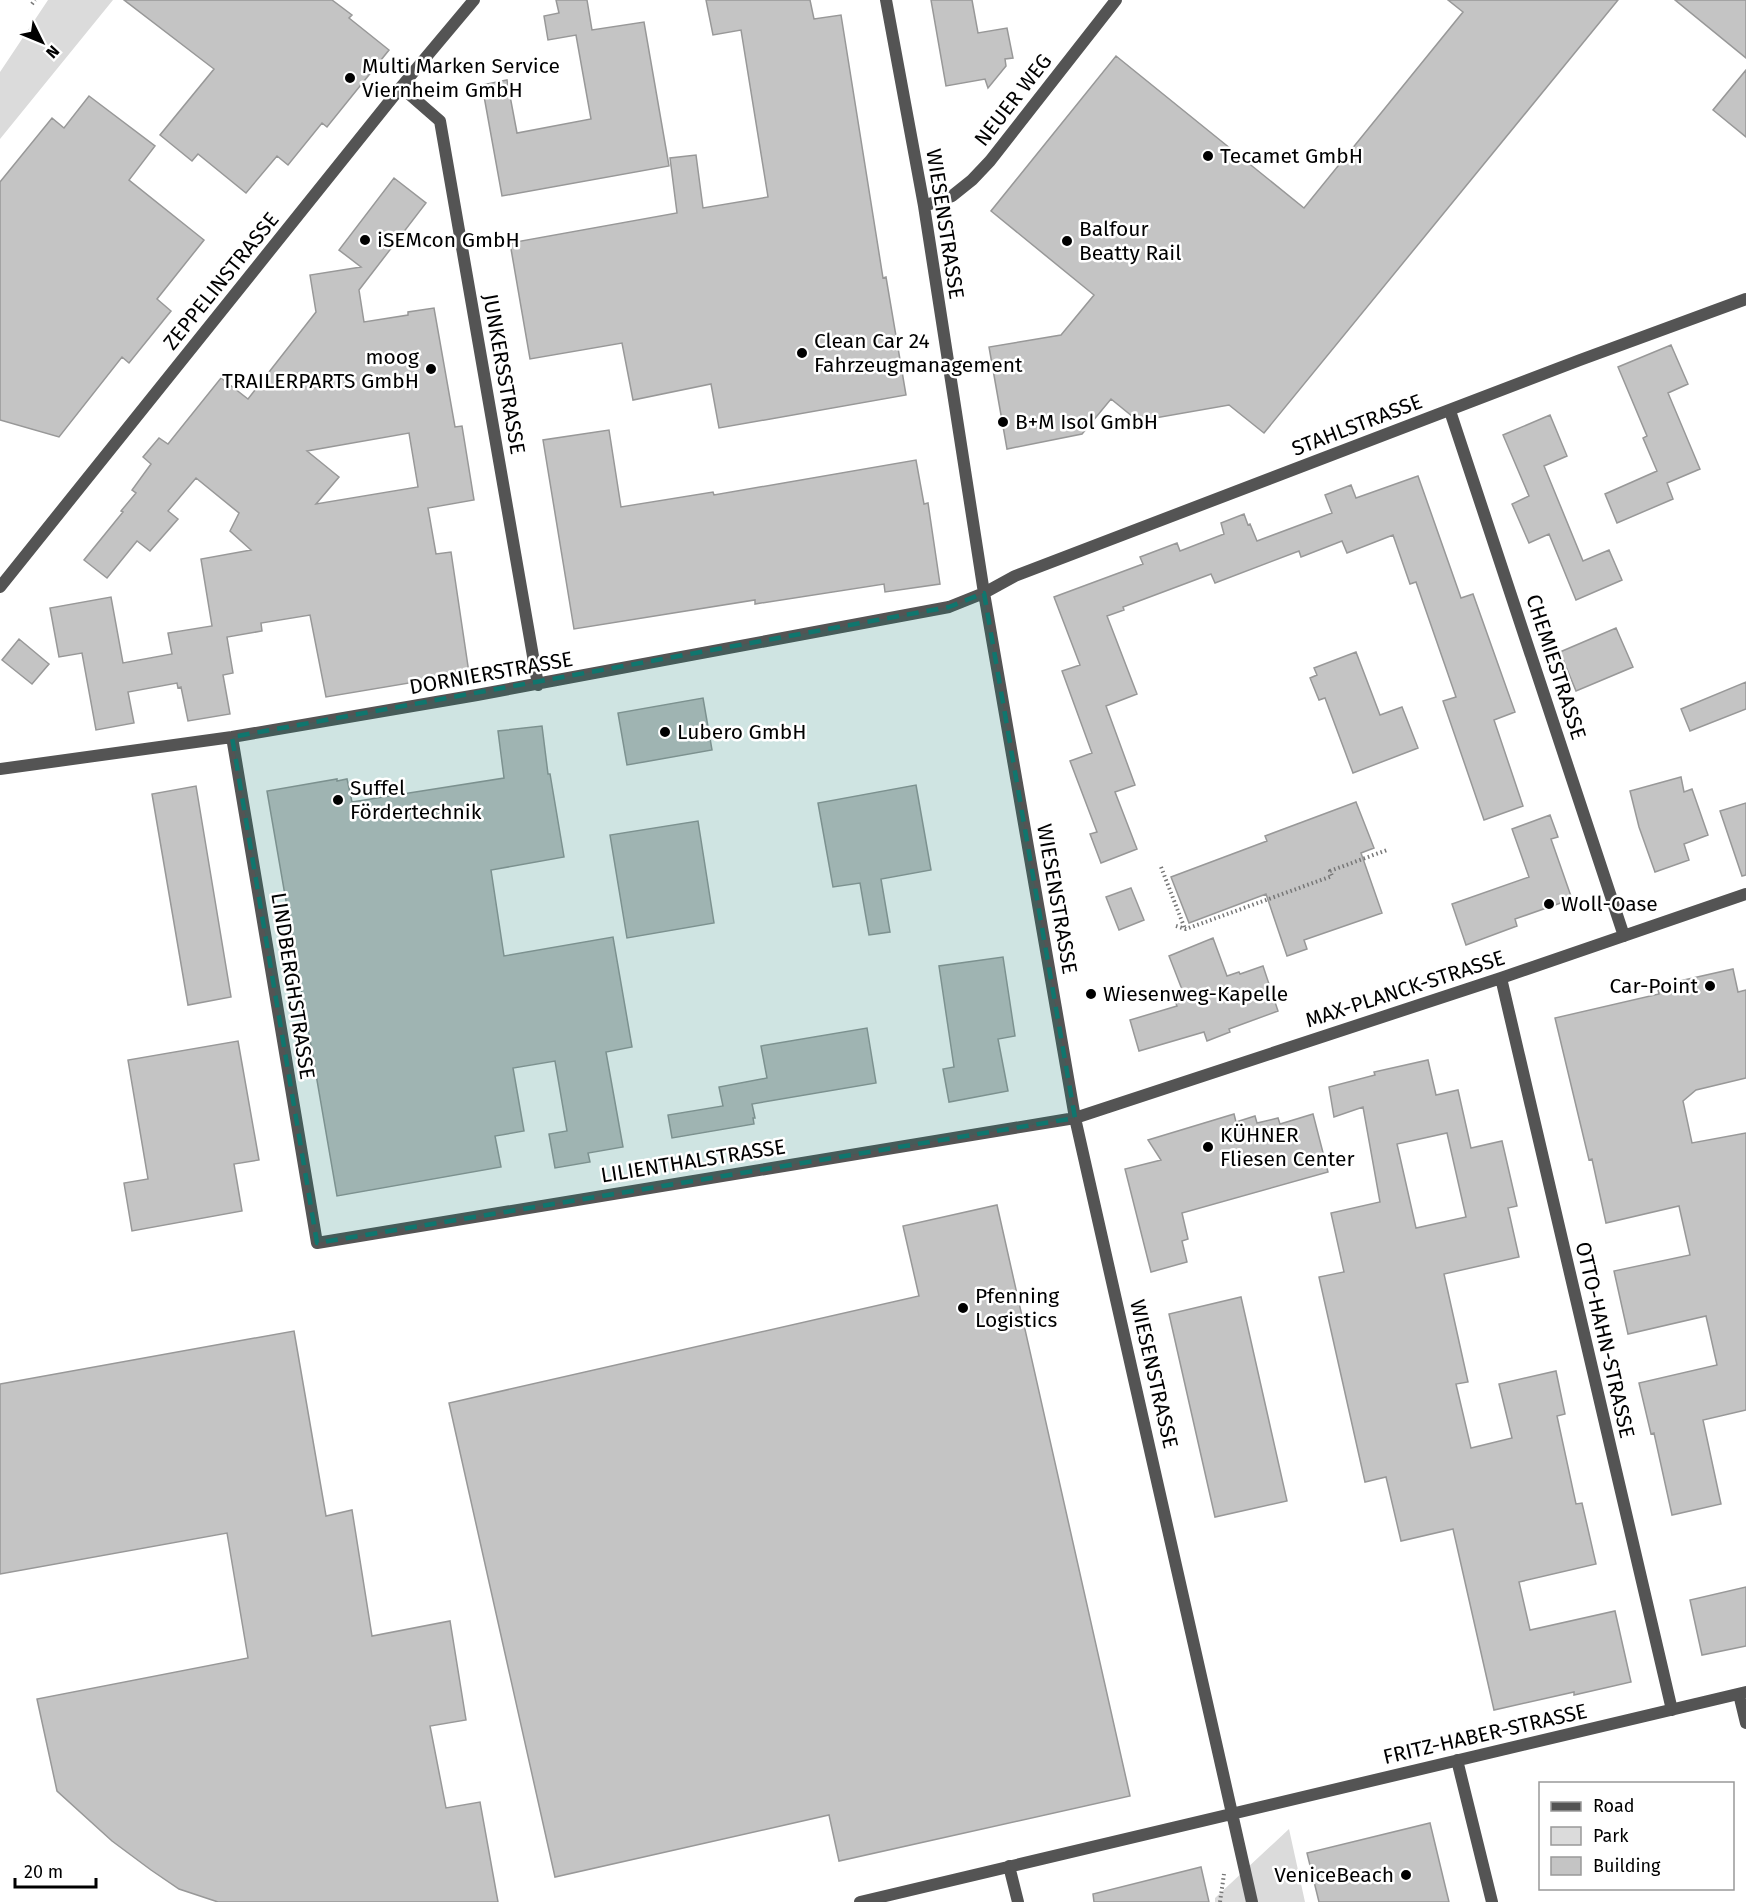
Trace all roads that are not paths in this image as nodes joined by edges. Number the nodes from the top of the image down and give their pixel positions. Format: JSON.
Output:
{"nodes":[{"id":1,"x":474,"y":0,"type":"edge"},
{"id":2,"x":886,"y":0,"type":"edge"},
{"id":3,"x":1116,"y":0,"type":"edge"},
{"id":4,"x":401,"y":87,"type":"junction"},
{"id":5,"x":924,"y":206,"type":"junction"},
{"id":6,"x":1746,"y":300,"type":"edge"},
{"id":7,"x":1450,"y":411,"type":"junction"},
{"id":8,"x":0,"y":587,"type":"edge"},
{"id":9,"x":984,"y":593,"type":"junction"},
{"id":10,"x":538,"y":685,"type":"junction"},
{"id":11,"x":232,"y":737,"type":"junction"},
{"id":12,"x":0,"y":770,"type":"edge"},
{"id":13,"x":1746,"y":894,"type":"edge"},
{"id":14,"x":1624,"y":936,"type":"junction"},
{"id":15,"x":1501,"y":978,"type":"junction"},
{"id":16,"x":1075,"y":1118,"type":"junction"},
{"id":17,"x":316,"y":1243,"type":"joint"},
{"id":18,"x":1742,"y":1693,"type":"edge"},
{"id":19,"x":1672,"y":1710,"type":"junction"},
{"id":20,"x":1746,"y":1723,"type":"edge"},
{"id":21,"x":1457,"y":1760,"type":"junction"},
{"id":22,"x":1232,"y":1814,"type":"junction"},
{"id":23,"x":1009,"y":1866,"type":"junction"},
{"id":24,"x":860,"y":1902,"type":"edge"},
{"id":25,"x":1018,"y":1902,"type":"edge"},
{"id":26,"x":1252,"y":1902,"type":"edge"},
{"id":27,"x":1492,"y":1902,"type":"edge"}],
"edges":[{"from":1,"to":4,"type":"street","name":"ZEPPELINSTRASSE"},
{"from":2,"to":5,"type":"street","name":"WIESENSTRASSE"},
{"from":3,"to":5,"type":"street","name":"NEUER WEG"},
{"from":4,"to":8,"type":"street","name":"ZEPPELINSTRASSE"},
{"from":4,"to":10,"type":"street","name":"JUNKERSSTRASSE"},
{"from":5,"to":9,"type":"street","name":"WIESENSTRASSE"},
{"from":6,"to":7,"type":"street","name":"STAHLSTRASSE"},
{"from":7,"to":9,"type":"street","name":"STAHLSTRASSE"},
{"from":7,"to":14,"type":"street","name":"CHEMIESTRASSE"},
{"from":9,"to":10,"type":"street","name":"DORNIERSTRASSE"},
{"from":9,"to":16,"type":"street","name":"WIESENSTRASSE"},
{"from":10,"to":11,"type":"street","name":"DORNIERSTRASSE"},
{"from":11,"to":12,"type":"street","name":"DORNIERSTRASSE"},
{"from":11,"to":17,"type":"street","name":"LINDBERGHSTRASSE"},
{"from":13,"to":14,"type":"street","name":"MAX-PLANCK-STRASSE"},
{"from":14,"to":15,"type":"street","name":"MAX-PLANCK-STRASSE"},
{"from":15,"to":16,"type":"street","name":"MAX-PLANCK-STRASSE"},
{"from":15,"to":19,"type":"street","name":"OTTO-HAHN-STRASSE"},
{"from":16,"to":17,"type":"street","name":"LILIENTHALSTRASSE"},
{"from":16,"to":22,"type":"street","name":"WIESENSTRASSE"},
{"from":18,"to":19,"type":"street","name":"FRITZ-HABER-STRASSE"},
{"from":18,"to":20,"type":"street"},
{"from":19,"to":21,"type":"street","name":"FRITZ-HABER-STRASSE"},
{"from":21,"to":22,"type":"street","name":"FRITZ-HABER-STRASSE"},
{"from":21,"to":27,"type":"street"},
{"from":22,"to":23,"type":"street","name":"FRITZ-HABER-STRASSE"},
{"from":22,"to":26,"type":"street","name":"WIESENSTRASSE"},
{"from":23,"to":24,"type":"street","name":"FRITZ-HABER-STRASSE"},
{"from":23,"to":25,"type":"street"}]}
